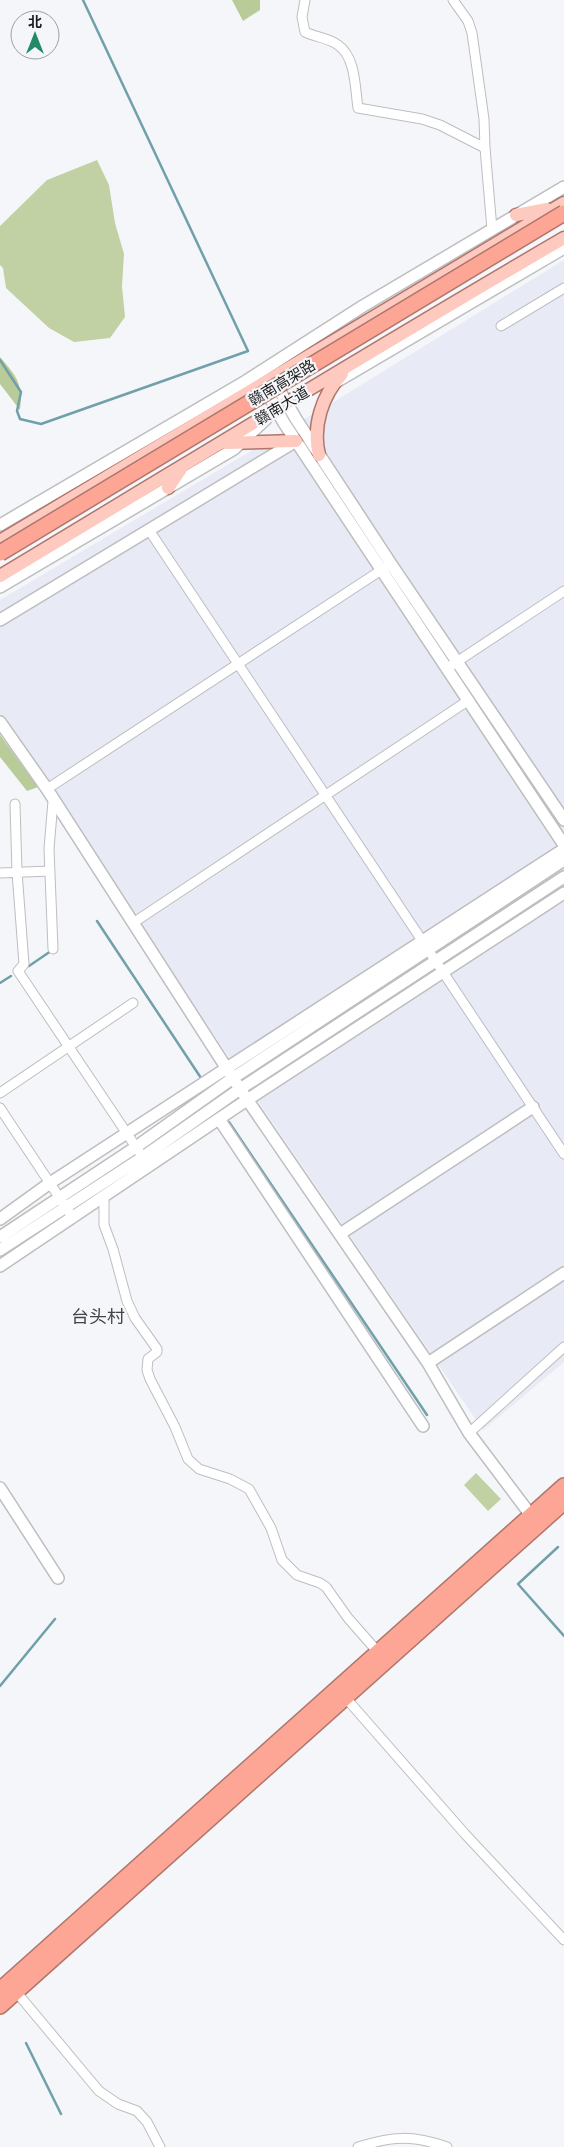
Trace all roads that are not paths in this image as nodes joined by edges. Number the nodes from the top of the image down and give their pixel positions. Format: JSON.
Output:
{"nodes":[{"id":1,"x":304,"y":0,"type":"edge"},
{"id":2,"x":453,"y":0,"type":"edge"},
{"id":3,"x":485,"y":148,"type":"junction"},
{"id":4,"x":564,"y":187,"type":"edge"},
{"id":5,"x":561,"y":208,"type":"edge"},
{"id":6,"x":516,"y":215,"type":"junction"},
{"id":7,"x":564,"y":226,"type":"edge"},
{"id":8,"x":492,"y":229,"type":"junction"},
{"id":9,"x":564,"y":238,"type":"edge"},
{"id":10,"x":564,"y":242,"type":"edge"},
{"id":11,"x":564,"y":248,"type":"edge"},
{"id":12,"x":548,"y":257,"type":"junction"},
{"id":13,"x":564,"y":288,"type":"edge"},
{"id":14,"x":501,"y":326,"type":"dead end"},
{"id":15,"x":360,"y":360,"type":"junction"},
{"id":16,"x":264,"y":375,"type":"junction"},
{"id":17,"x":336,"y":382,"type":"junction"},
{"id":18,"x":281,"y":406,"type":"junction"},
{"id":19,"x":243,"y":441,"type":"junction"},
{"id":20,"x":296,"y":441,"type":"junction"},
{"id":21,"x":222,"y":443,"type":"junction"},
{"id":22,"x":319,"y":455,"type":"junction"},
{"id":23,"x":184,"y":465,"type":"junction"},
{"id":24,"x":168,"y":488,"type":"junction"},
{"id":25,"x":0,"y":525,"type":"edge"},
{"id":26,"x":149,"y":530,"type":"junction"},
{"id":27,"x":0,"y":541,"type":"edge"},
{"id":28,"x":0,"y":554,"type":"edge"},
{"id":29,"x":0,"y":564,"type":"edge"},
{"id":30,"x":386,"y":567,"type":"junction"},
{"id":31,"x":0,"y":576,"type":"edge"},
{"id":32,"x":0,"y":587,"type":"edge"},
{"id":33,"x":564,"y":591,"type":"edge"},
{"id":34,"x":0,"y":620,"type":"edge"},
{"id":35,"x":238,"y":664,"type":"junction"},
{"id":36,"x":452,"y":665,"type":"junction"},
{"id":37,"x":470,"y":700,"type":"junction"},
{"id":38,"x":0,"y":722,"type":"edge"},
{"id":39,"x":47,"y":789,"type":"junction"},
{"id":40,"x":326,"y":795,"type":"junction"},
{"id":41,"x":53,"y":801,"type":"junction"},
{"id":42,"x":15,"y":804,"type":"dead end"},
{"id":43,"x":564,"y":820,"type":"edge"},
{"id":44,"x":564,"y":847,"type":"edge"},
{"id":45,"x":564,"y":860,"type":"edge"},
{"id":46,"x":50,"y":871,"type":"junction"},
{"id":47,"x":17,"y":872,"type":"junction"},
{"id":48,"x":0,"y":873,"type":"edge"},
{"id":49,"x":564,"y":877,"type":"edge"},
{"id":50,"x":564,"y":893,"type":"edge"},
{"id":51,"x":133,"y":923,"type":"junction"},
{"id":52,"x":426,"y":946,"type":"junction"},
{"id":53,"x":53,"y":949,"type":"dead end"},
{"id":54,"x":439,"y":966,"type":"junction"},
{"id":55,"x":133,"y":1003,"type":"dead end"},
{"id":56,"x":69,"y":1046,"type":"junction"},
{"id":57,"x":230,"y":1073,"type":"junction"},
{"id":58,"x":240,"y":1090,"type":"junction"},
{"id":59,"x":0,"y":1093,"type":"edge"},
{"id":60,"x":247,"y":1100,"type":"junction"},
{"id":61,"x":533,"y":1107,"type":"junction"},
{"id":62,"x":0,"y":1108,"type":"edge"},
{"id":63,"x":219,"y":1119,"type":"junction"},
{"id":64,"x":127,"y":1133,"type":"junction"},
{"id":65,"x":139,"y":1152,"type":"junction"},
{"id":66,"x":564,"y":1154,"type":"edge"},
{"id":67,"x":149,"y":1167,"type":"junction"},
{"id":68,"x":50,"y":1184,"type":"junction"},
{"id":69,"x":104,"y":1197,"type":"junction"},
{"id":70,"x":62,"y":1202,"type":"junction"},
{"id":71,"x":0,"y":1218,"type":"edge"},
{"id":72,"x":72,"y":1218,"type":"junction"},
{"id":73,"x":340,"y":1234,"type":"junction"},
{"id":74,"x":0,"y":1238,"type":"edge"},
{"id":75,"x":0,"y":1250,"type":"edge"},
{"id":76,"x":0,"y":1265,"type":"edge"},
{"id":77,"x":564,"y":1273,"type":"edge"},
{"id":78,"x":564,"y":1347,"type":"edge"},
{"id":79,"x":428,"y":1363,"type":"junction"},
{"id":80,"x":423,"y":1426,"type":"dead end"},
{"id":81,"x":469,"y":1433,"type":"junction"},
{"id":82,"x":564,"y":1486,"type":"edge"},
{"id":83,"x":0,"y":1488,"type":"edge"},
{"id":84,"x":564,"y":1502,"type":"edge"},
{"id":85,"x":534,"y":1520,"type":"junction"},
{"id":86,"x":58,"y":1578,"type":"dead end"},
{"id":87,"x":377,"y":1652,"type":"junction"},
{"id":88,"x":345,"y":1696,"type":"junction"},
{"id":89,"x":564,"y":1940,"type":"edge"},
{"id":90,"x":8,"y":1988,"type":"edge"},
{"id":91,"x":0,"y":2006,"type":"edge"},
{"id":92,"x":160,"y":2147,"type":"edge"},
{"id":93,"x":358,"y":2147,"type":"edge"},
{"id":94,"x":448,"y":2147,"type":"edge"}],
"edges":[{"from":1,"to":3,"type":"street"},
{"from":2,"to":3,"type":"street"},
{"from":3,"to":8,"type":"street"},
{"from":4,"to":6,"type":"street"},
{"from":5,"to":6,"type":"main road"},
{"from":5,"to":16,"type":"main road","name":"赣南大道"},
{"from":5,"to":28,"type":"highway","name":"赣南高架路","bridge":true},
{"from":6,"to":8,"type":"street"},
{"from":7,"to":29,"type":"highway","name":"赣南高架路"},
{"from":8,"to":16,"type":"street"},
{"from":9,"to":15,"type":"main road","name":"赣南大道"},
{"from":10,"to":12,"type":"main road"},
{"from":11,"to":12,"type":"street"},
{"from":12,"to":17,"type":"street"},
{"from":13,"to":14,"type":"street"},
{"from":15,"to":17,"type":"main road"},
{"from":15,"to":18,"type":"main road","name":"赣南大道"},
{"from":16,"to":18,"type":"street"},
{"from":16,"to":25,"type":"street"},
{"from":16,"to":27,"type":"main road","name":"赣南大道"},
{"from":17,"to":18,"type":"street"},
{"from":17,"to":22,"type":"main road"},
{"from":18,"to":19,"type":"street"},
{"from":18,"to":20,"type":"street"},
{"from":18,"to":21,"type":"main road","name":"赣南大道"},
{"from":18,"to":22,"type":"street"},
{"from":19,"to":20,"type":"main road"},
{"from":19,"to":21,"type":"main road"},
{"from":19,"to":24,"type":"street"},
{"from":20,"to":26,"type":"street"},
{"from":20,"to":30,"type":"street"},
{"from":21,"to":23,"type":"main road","name":"赣南大道"},
{"from":22,"to":30,"type":"street"},
{"from":23,"to":24,"type":"main road"},
{"from":23,"to":31,"type":"main road","name":"赣南大道"},
{"from":24,"to":32,"type":"street"},
{"from":26,"to":34,"type":"street"},
{"from":26,"to":35,"type":"street"},
{"from":30,"to":35,"type":"street"},
{"from":30,"to":36,"type":"street"},
{"from":33,"to":36,"type":"street"},
{"from":35,"to":39,"type":"street"},
{"from":35,"to":40,"type":"street"},
{"from":36,"to":37,"type":"street"},
{"from":36,"to":43,"type":"street"},
{"from":37,"to":40,"type":"street"},
{"from":37,"to":44,"type":"street"},
{"from":38,"to":39,"type":"street"},
{"from":39,"to":41,"type":"street"},
{"from":40,"to":51,"type":"street"},
{"from":40,"to":52,"type":"street"},
{"from":41,"to":46,"type":"street"},
{"from":41,"to":51,"type":"street"},
{"from":42,"to":47,"type":"street"},
{"from":44,"to":52,"type":"street"},
{"from":45,"to":52,"type":"street"},
{"from":46,"to":47,"type":"street"},
{"from":46,"to":53,"type":"street"},
{"from":47,"to":48,"type":"street"},
{"from":47,"to":56,"type":"street"},
{"from":49,"to":54,"type":"street"},
{"from":50,"to":54,"type":"street"},
{"from":51,"to":57,"type":"street"},
{"from":52,"to":54,"type":"street"},
{"from":52,"to":57,"type":"street"},
{"from":54,"to":58,"type":"street"},
{"from":54,"to":60,"type":"street"},
{"from":54,"to":61,"type":"street"},
{"from":55,"to":56,"type":"street"},
{"from":56,"to":59,"type":"street"},
{"from":56,"to":64,"type":"street"},
{"from":57,"to":58,"type":"street"},
{"from":57,"to":64,"type":"street"},
{"from":57,"to":65,"type":"street"},
{"from":58,"to":60,"type":"street"},
{"from":58,"to":65,"type":"street"},
{"from":60,"to":63,"type":"street"},
{"from":60,"to":73,"type":"street"},
{"from":61,"to":66,"type":"street"},
{"from":61,"to":73,"type":"street"},
{"from":62,"to":68,"type":"street"},
{"from":63,"to":67,"type":"street"},
{"from":63,"to":80,"type":"street"},
{"from":64,"to":65,"type":"street"},
{"from":64,"to":68,"type":"street"},
{"from":65,"to":67,"type":"street"},
{"from":65,"to":70,"type":"street"},
{"from":67,"to":69,"type":"street"},
{"from":68,"to":70,"type":"street"},
{"from":68,"to":71,"type":"street"},
{"from":69,"to":72,"type":"street"},
{"from":69,"to":87,"type":"street"},
{"from":70,"to":72,"type":"street"},
{"from":70,"to":74,"type":"street"},
{"from":70,"to":75,"type":"street"},
{"from":72,"to":76,"type":"street"},
{"from":73,"to":79,"type":"street"},
{"from":77,"to":79,"type":"street"},
{"from":78,"to":81,"type":"street"},
{"from":79,"to":81,"type":"street"},
{"from":81,"to":85,"type":"street"},
{"from":82,"to":85,"type":"highway"},
{"from":83,"to":86,"type":"street"},
{"from":84,"to":85,"type":"highway"},
{"from":85,"to":87,"type":"highway"},
{"from":85,"to":88,"type":"highway"},
{"from":87,"to":90,"type":"highway"},
{"from":88,"to":89,"type":"street"},
{"from":88,"to":90,"type":"highway"},
{"from":90,"to":91,"type":"highway"},
{"from":90,"to":92,"type":"street"},
{"from":93,"to":94,"type":"street"}]}
